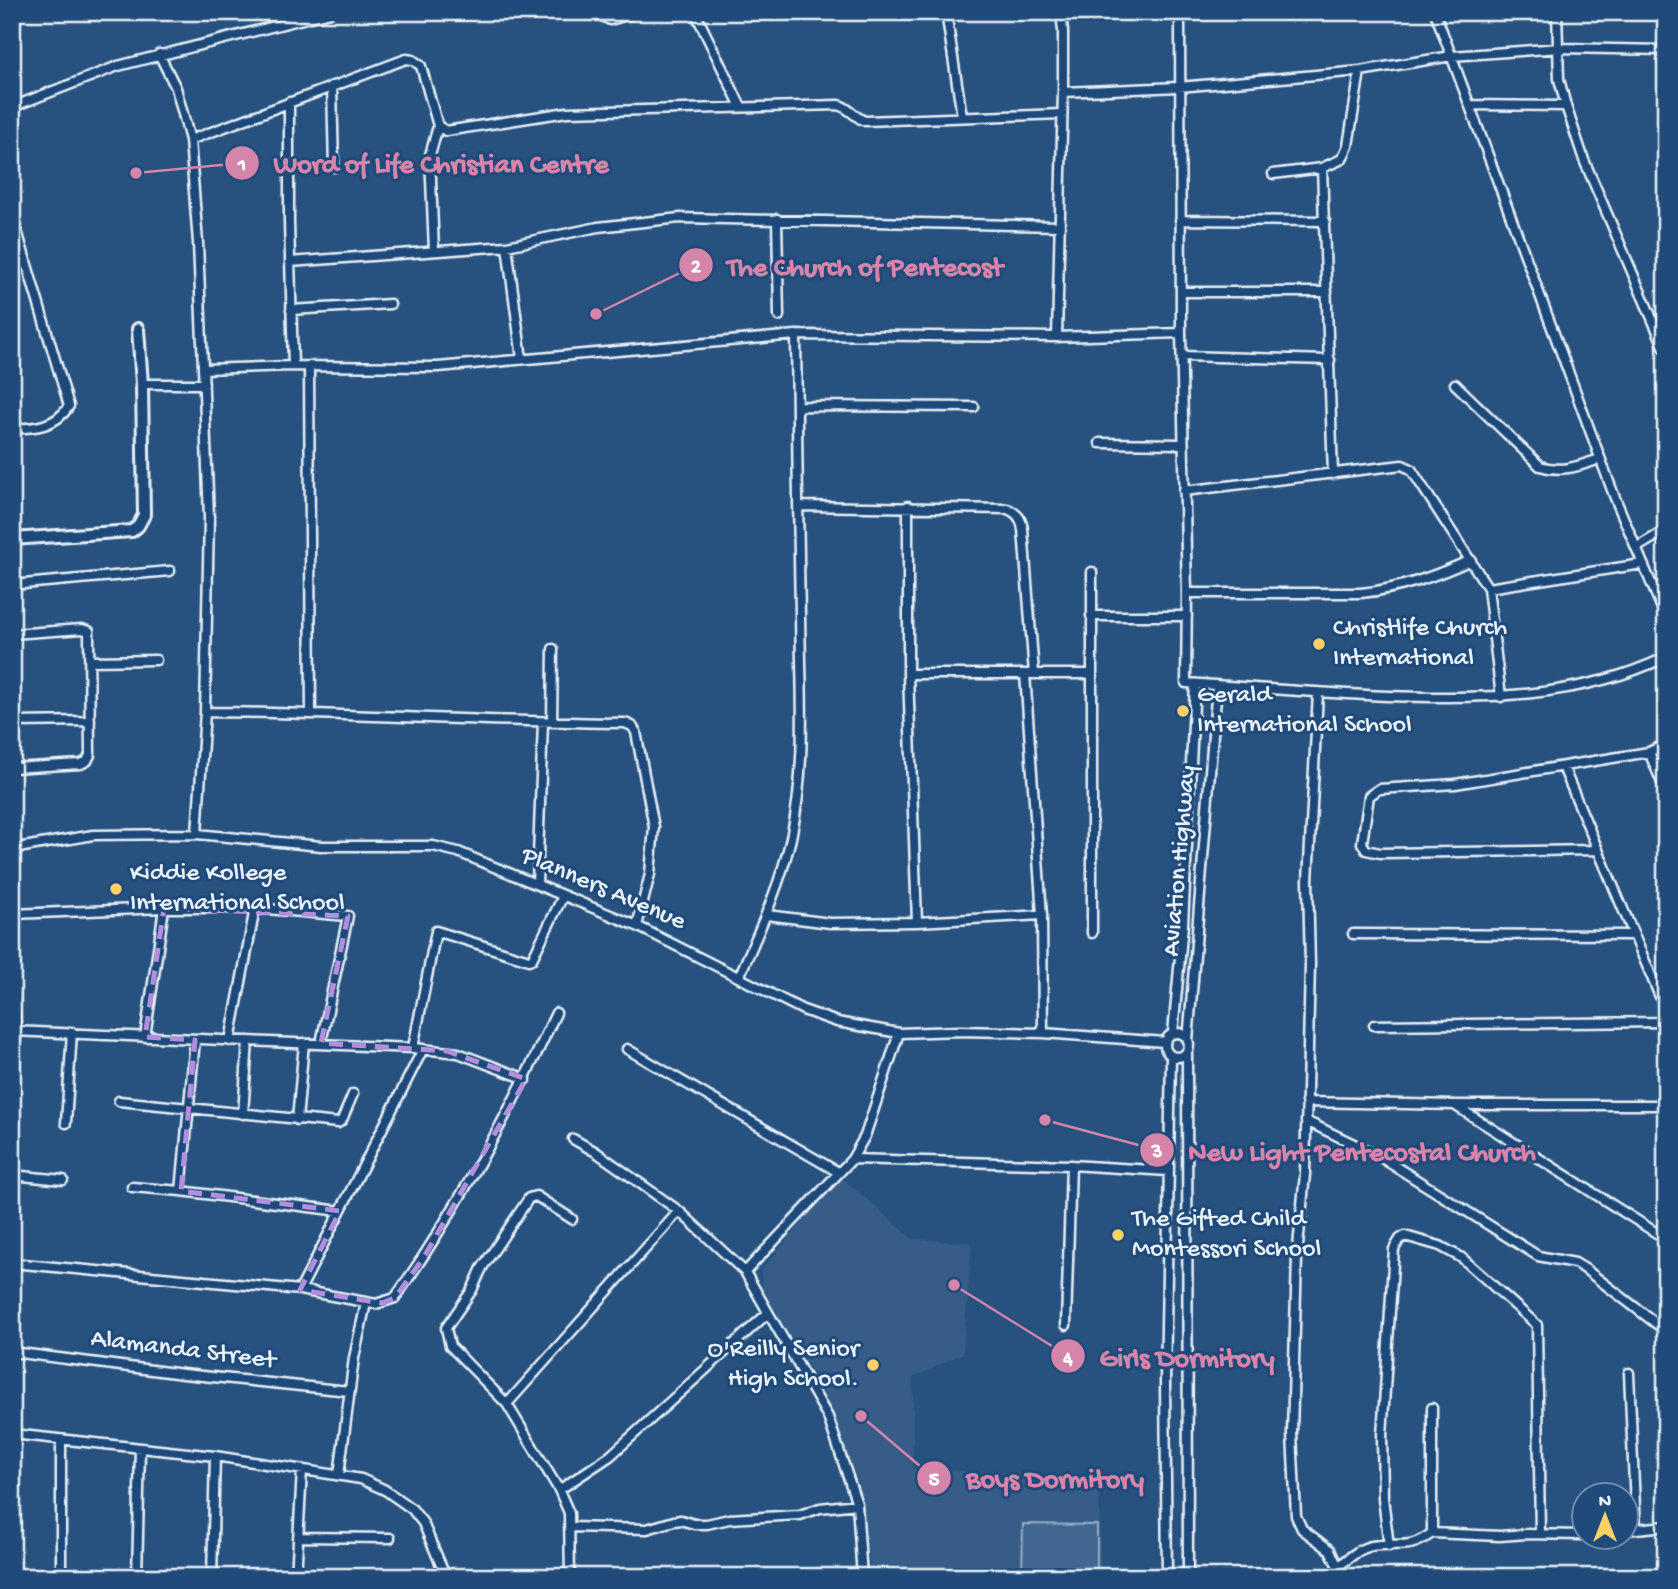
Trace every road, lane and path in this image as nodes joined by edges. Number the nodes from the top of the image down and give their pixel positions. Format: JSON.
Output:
{"nodes":[{"id":1,"x":330,"y":12,"type":"edge"},
{"id":2,"x":601,"y":12,"type":"edge"},
{"id":3,"x":637,"y":12,"type":"edge"},
{"id":4,"x":695,"y":12,"type":"edge"},
{"id":5,"x":946,"y":12,"type":"edge"},
{"id":6,"x":1060,"y":12,"type":"edge"},
{"id":7,"x":1180,"y":12,"type":"edge"},
{"id":8,"x":1435,"y":12,"type":"edge"},
{"id":9,"x":1557,"y":12,"type":"edge"},
{"id":10,"x":1560,"y":48,"type":"junction"},
{"id":11,"x":1666,"y":50,"type":"edge"},
{"id":12,"x":159,"y":54,"type":"junction"},
{"id":13,"x":1452,"y":56,"type":"junction"},
{"id":14,"x":1360,"y":71,"type":"junction"},
{"id":15,"x":332,"y":86,"type":"junction"},
{"id":16,"x":1179,"y":87,"type":"junction"},
{"id":17,"x":1063,"y":92,"type":"junction"},
{"id":18,"x":289,"y":102,"type":"junction"},
{"id":19,"x":1470,"y":105,"type":"junction"},
{"id":20,"x":1566,"y":106,"type":"junction"},
{"id":21,"x":12,"y":107,"type":"edge"},
{"id":22,"x":741,"y":107,"type":"junction"},
{"id":23,"x":1062,"y":114,"type":"junction"},
{"id":24,"x":962,"y":116,"type":"junction"},
{"id":25,"x":439,"y":126,"type":"junction"},
{"id":26,"x":190,"y":140,"type":"junction"},
{"id":27,"x":334,"y":167,"type":"dead end"},
{"id":28,"x":1322,"y":168,"type":"junction"},
{"id":29,"x":1273,"y":174,"type":"dead end"},
{"id":30,"x":12,"y":214,"type":"edge"},
{"id":31,"x":777,"y":219,"type":"junction"},
{"id":32,"x":1180,"y":220,"type":"junction"},
{"id":33,"x":1325,"y":221,"type":"junction"},
{"id":34,"x":1060,"y":226,"type":"junction"},
{"id":35,"x":507,"y":246,"type":"junction"},
{"id":36,"x":435,"y":251,"type":"junction"},
{"id":37,"x":290,"y":262,"type":"junction"},
{"id":38,"x":1181,"y":292,"type":"junction"},
{"id":39,"x":1327,"y":292,"type":"junction"},
{"id":40,"x":390,"y":304,"type":"dead end"},
{"id":41,"x":291,"y":310,"type":"junction"},
{"id":42,"x":779,"y":316,"type":"dead end"},
{"id":43,"x":138,"y":329,"type":"dead end"},
{"id":44,"x":1181,"y":333,"type":"junction"},
{"id":45,"x":796,"y":335,"type":"junction"},
{"id":46,"x":1058,"y":337,"type":"junction"},
{"id":47,"x":1665,"y":346,"type":"edge"},
{"id":48,"x":1182,"y":356,"type":"junction"},
{"id":49,"x":522,"y":359,"type":"junction"},
{"id":50,"x":1329,"y":360,"type":"junction"},
{"id":51,"x":293,"y":366,"type":"junction"},
{"id":52,"x":309,"y":366,"type":"junction"},
{"id":53,"x":204,"y":369,"type":"junction"},
{"id":54,"x":142,"y":384,"type":"junction"},
{"id":55,"x":204,"y":384,"type":"junction"},
{"id":56,"x":1455,"y":384,"type":"dead end"},
{"id":57,"x":797,"y":405,"type":"junction"},
{"id":58,"x":974,"y":407,"type":"dead end"},
{"id":59,"x":12,"y":429,"type":"edge"},
{"id":60,"x":1100,"y":443,"type":"dead end"},
{"id":61,"x":1182,"y":444,"type":"junction"},
{"id":62,"x":1600,"y":459,"type":"junction"},
{"id":63,"x":1334,"y":474,"type":"junction"},
{"id":64,"x":1184,"y":491,"type":"junction"},
{"id":65,"x":798,"y":506,"type":"junction"},
{"id":66,"x":908,"y":506,"type":"junction"},
{"id":67,"x":1666,"y":530,"type":"edge"},
{"id":68,"x":12,"y":539,"type":"edge"},
{"id":69,"x":1636,"y":548,"type":"junction"},
{"id":70,"x":1471,"y":560,"type":"junction"},
{"id":71,"x":1642,"y":564,"type":"junction"},
{"id":72,"x":170,"y":571,"type":"dead end"},
{"id":73,"x":1092,"y":572,"type":"dead end"},
{"id":74,"x":12,"y":585,"type":"edge"},
{"id":75,"x":1488,"y":588,"type":"junction"},
{"id":76,"x":1187,"y":593,"type":"junction"},
{"id":77,"x":1091,"y":616,"type":"junction"},
{"id":78,"x":1187,"y":616,"type":"junction"},
{"id":79,"x":1666,"y":618,"type":"edge"},
{"id":80,"x":12,"y":634,"type":"edge"},
{"id":81,"x":552,"y":649,"type":"dead end"},
{"id":82,"x":1666,"y":657,"type":"edge"},
{"id":83,"x":156,"y":660,"type":"dead end"},
{"id":84,"x":90,"y":661,"type":"junction"},
{"id":85,"x":908,"y":674,"type":"junction"},
{"id":86,"x":1029,"y":674,"type":"junction"},
{"id":87,"x":1091,"y":674,"type":"junction"},
{"id":88,"x":1190,"y":684,"type":"junction"},
{"id":89,"x":1217,"y":686,"type":"junction"},
{"id":90,"x":1318,"y":693,"type":"junction"},
{"id":91,"x":1501,"y":696,"type":"junction"},
{"id":92,"x":205,"y":712,"type":"junction"},
{"id":93,"x":311,"y":713,"type":"junction"},
{"id":94,"x":90,"y":721,"type":"junction"},
{"id":95,"x":12,"y":722,"type":"edge"},
{"id":96,"x":548,"y":722,"type":"junction"},
{"id":97,"x":1666,"y":744,"type":"edge"},
{"id":98,"x":1649,"y":752,"type":"junction"},
{"id":99,"x":1563,"y":767,"type":"junction"},
{"id":100,"x":12,"y":768,"type":"edge"},
{"id":101,"x":1666,"y":792,"type":"edge"},
{"id":102,"x":197,"y":834,"type":"junction"},
{"id":103,"x":12,"y":849,"type":"edge"},
{"id":104,"x":1598,"y":850,"type":"junction"},
{"id":105,"x":537,"y":884,"type":"junction"},
{"id":106,"x":563,"y":896,"type":"junction"},
{"id":107,"x":164,"y":908,"type":"junction"},
{"id":108,"x":255,"y":908,"type":"junction"},
{"id":109,"x":12,"y":914,"type":"edge"},
{"id":110,"x":767,"y":915,"type":"junction"},
{"id":111,"x":1042,"y":915,"type":"junction"},
{"id":112,"x":916,"y":922,"type":"junction"},
{"id":113,"x":637,"y":926,"type":"junction"},
{"id":114,"x":1092,"y":933,"type":"dead end"},
{"id":115,"x":1353,"y":934,"type":"dead end"},
{"id":116,"x":1634,"y":935,"type":"junction"},
{"id":117,"x":739,"y":976,"type":"junction"},
{"id":118,"x":12,"y":993,"type":"edge"},
{"id":119,"x":1666,"y":1011,"type":"edge"},
{"id":120,"x":556,"y":1013,"type":"dead end"},
{"id":121,"x":1666,"y":1022,"type":"edge"},
{"id":122,"x":1374,"y":1025,"type":"dead end"},
{"id":123,"x":14,"y":1031,"type":"edge"},
{"id":124,"x":72,"y":1032,"type":"junction"},
{"id":125,"x":899,"y":1033,"type":"junction"},
{"id":126,"x":1043,"y":1033,"type":"junction"},
{"id":127,"x":1173,"y":1033,"type":"junction"},
{"id":128,"x":145,"y":1037,"type":"junction"},
{"id":129,"x":195,"y":1040,"type":"junction"},
{"id":130,"x":230,"y":1041,"type":"junction"},
{"id":131,"x":248,"y":1041,"type":"junction"},
{"id":132,"x":1188,"y":1041,"type":"junction"},
{"id":133,"x":1165,"y":1042,"type":"junction"},
{"id":134,"x":304,"y":1043,"type":"junction"},
{"id":135,"x":321,"y":1043,"type":"junction"},
{"id":136,"x":412,"y":1048,"type":"junction"},
{"id":137,"x":423,"y":1049,"type":"junction"},
{"id":138,"x":627,"y":1049,"type":"dead end"},
{"id":139,"x":1187,"y":1051,"type":"junction"},
{"id":140,"x":1171,"y":1056,"type":"junction"},
{"id":141,"x":526,"y":1079,"type":"junction"},
{"id":142,"x":353,"y":1094,"type":"dead end"},
{"id":143,"x":120,"y":1101,"type":"dead end"},
{"id":144,"x":1306,"y":1102,"type":"junction"},
{"id":145,"x":1455,"y":1105,"type":"junction"},
{"id":146,"x":1666,"y":1105,"type":"edge"},
{"id":147,"x":187,"y":1108,"type":"junction"},
{"id":148,"x":12,"y":1114,"type":"edge"},
{"id":149,"x":243,"y":1114,"type":"junction"},
{"id":150,"x":297,"y":1120,"type":"junction"},
{"id":151,"x":1306,"y":1121,"type":"junction"},
{"id":152,"x":66,"y":1123,"type":"dead end"},
{"id":153,"x":573,"y":1139,"type":"dead end"},
{"id":154,"x":852,"y":1159,"type":"junction"},
{"id":155,"x":1071,"y":1165,"type":"junction"},
{"id":156,"x":1168,"y":1171,"type":"junction"},
{"id":157,"x":838,"y":1172,"type":"junction"},
{"id":158,"x":12,"y":1175,"type":"edge"},
{"id":159,"x":63,"y":1180,"type":"dead end"},
{"id":160,"x":132,"y":1187,"type":"dead end"},
{"id":161,"x":181,"y":1191,"type":"junction"},
{"id":162,"x":340,"y":1211,"type":"junction"},
{"id":163,"x":679,"y":1211,"type":"junction"},
{"id":164,"x":572,"y":1219,"type":"dead end"},
{"id":165,"x":1666,"y":1239,"type":"edge"},
{"id":166,"x":12,"y":1263,"type":"edge"},
{"id":167,"x":745,"y":1272,"type":"junction"},
{"id":168,"x":300,"y":1290,"type":"junction"},
{"id":169,"x":366,"y":1303,"type":"junction"},
{"id":170,"x":768,"y":1313,"type":"junction"},
{"id":171,"x":1066,"y":1325,"type":"dead end"},
{"id":172,"x":1666,"y":1331,"type":"edge"},
{"id":173,"x":12,"y":1352,"type":"edge"},
{"id":174,"x":1629,"y":1373,"type":"dead end"},
{"id":175,"x":349,"y":1391,"type":"junction"},
{"id":176,"x":507,"y":1404,"type":"junction"},
{"id":177,"x":1432,"y":1408,"type":"dead end"},
{"id":178,"x":12,"y":1434,"type":"edge"},
{"id":179,"x":61,"y":1440,"type":"junction"},
{"id":180,"x":140,"y":1449,"type":"junction"},
{"id":181,"x":215,"y":1456,"type":"junction"},
{"id":182,"x":302,"y":1469,"type":"junction"},
{"id":183,"x":339,"y":1475,"type":"junction"},
{"id":184,"x":1634,"y":1480,"type":"edge"},
{"id":185,"x":559,"y":1490,"type":"junction"},
{"id":186,"x":857,"y":1504,"type":"junction"},
{"id":187,"x":1666,"y":1526,"type":"edge"},
{"id":188,"x":570,"y":1527,"type":"junction"},
{"id":189,"x":1640,"y":1529,"type":"edge"},
{"id":190,"x":1432,"y":1533,"type":"junction"},
{"id":191,"x":1540,"y":1534,"type":"junction"},
{"id":192,"x":1570,"y":1535,"type":"edge"},
{"id":193,"x":298,"y":1537,"type":"junction"},
{"id":194,"x":390,"y":1538,"type":"dead end"},
{"id":195,"x":1389,"y":1546,"type":"junction"},
{"id":196,"x":1338,"y":1572,"type":"edge"},
{"id":197,"x":61,"y":1577,"type":"edge"},
{"id":198,"x":137,"y":1577,"type":"edge"},
{"id":199,"x":212,"y":1577,"type":"edge"},
{"id":200,"x":296,"y":1577,"type":"edge"},
{"id":201,"x":446,"y":1577,"type":"edge"},
{"id":202,"x":570,"y":1577,"type":"edge"},
{"id":203,"x":862,"y":1577,"type":"edge"},
{"id":204,"x":1167,"y":1577,"type":"edge"},
{"id":205,"x":1188,"y":1577,"type":"edge"}],
"edges":[{"from":1,"to":12,"type":"street"},
{"from":2,"to":3,"type":"street"},
{"from":4,"to":22,"type":"street"},
{"from":5,"to":24,"type":"street"},
{"from":6,"to":17,"type":"street"},
{"from":7,"to":16,"type":"street","name":"Aviation Highway"},
{"from":8,"to":13,"type":"street"},
{"from":9,"to":10,"type":"street"},
{"from":10,"to":11,"type":"street"},
{"from":10,"to":13,"type":"street"},
{"from":10,"to":20,"type":"street"},
{"from":12,"to":21,"type":"street"},
{"from":12,"to":26,"type":"street"},
{"from":13,"to":14,"type":"street"},
{"from":13,"to":19,"type":"street"},
{"from":14,"to":16,"type":"street"},
{"from":14,"to":28,"type":"street"},
{"from":15,"to":18,"type":"street"},
{"from":15,"to":25,"type":"street"},
{"from":15,"to":27,"type":"street"},
{"from":16,"to":17,"type":"street"},
{"from":16,"to":32,"type":"street","name":"Aviation Highway"},
{"from":17,"to":23,"type":"street"},
{"from":18,"to":26,"type":"street"},
{"from":18,"to":37,"type":"street"},
{"from":19,"to":20,"type":"street"},
{"from":19,"to":62,"type":"street"},
{"from":20,"to":47,"type":"street"},
{"from":22,"to":24,"type":"street"},
{"from":22,"to":25,"type":"street"},
{"from":23,"to":24,"type":"street"},
{"from":23,"to":34,"type":"street"},
{"from":25,"to":36,"type":"street"},
{"from":26,"to":53,"type":"street"},
{"from":28,"to":29,"type":"street"},
{"from":28,"to":33,"type":"street"},
{"from":30,"to":59,"type":"street"},
{"from":31,"to":34,"type":"street"},
{"from":31,"to":35,"type":"street"},
{"from":31,"to":42,"type":"street"},
{"from":32,"to":33,"type":"street"},
{"from":32,"to":38,"type":"street","name":"Aviation Highway"},
{"from":33,"to":39,"type":"street"},
{"from":34,"to":46,"type":"street"},
{"from":35,"to":36,"type":"street"},
{"from":35,"to":49,"type":"street"},
{"from":36,"to":37,"type":"street"},
{"from":37,"to":41,"type":"street"},
{"from":38,"to":39,"type":"street"},
{"from":38,"to":44,"type":"street","name":"Aviation Highway"},
{"from":39,"to":50,"type":"street"},
{"from":40,"to":41,"type":"street"},
{"from":41,"to":51,"type":"street"},
{"from":43,"to":54,"type":"street"},
{"from":44,"to":46,"type":"street"},
{"from":44,"to":48,"type":"street","name":"Aviation Highway"},
{"from":45,"to":46,"type":"street"},
{"from":45,"to":49,"type":"street"},
{"from":45,"to":57,"type":"street"},
{"from":48,"to":50,"type":"street"},
{"from":48,"to":61,"type":"street","name":"Aviation Highway"},
{"from":49,"to":52,"type":"street"},
{"from":50,"to":63,"type":"street"},
{"from":51,"to":52,"type":"street"},
{"from":51,"to":53,"type":"street"},
{"from":52,"to":93,"type":"street"},
{"from":53,"to":55,"type":"street"},
{"from":54,"to":55,"type":"street"},
{"from":54,"to":68,"type":"street"},
{"from":55,"to":92,"type":"street"},
{"from":56,"to":62,"type":"street"},
{"from":57,"to":58,"type":"street"},
{"from":57,"to":65,"type":"street"},
{"from":60,"to":61,"type":"street"},
{"from":61,"to":64,"type":"street","name":"Aviation Highway"},
{"from":62,"to":69,"type":"street"},
{"from":63,"to":64,"type":"street"},
{"from":63,"to":70,"type":"street"},
{"from":64,"to":76,"type":"street","name":"Aviation Highway"},
{"from":65,"to":66,"type":"street"},
{"from":65,"to":110,"type":"street"},
{"from":66,"to":85,"type":"street"},
{"from":66,"to":86,"type":"street"},
{"from":67,"to":69,"type":"street"},
{"from":69,"to":71,"type":"street"},
{"from":70,"to":75,"type":"street"},
{"from":70,"to":76,"type":"street"},
{"from":71,"to":75,"type":"street"},
{"from":71,"to":79,"type":"street"},
{"from":72,"to":74,"type":"street"},
{"from":73,"to":77,"type":"street"},
{"from":75,"to":91,"type":"street"},
{"from":76,"to":78,"type":"street","name":"Aviation Highway"},
{"from":77,"to":78,"type":"street"},
{"from":77,"to":87,"type":"street"},
{"from":78,"to":88,"type":"street","name":"Aviation Highway"},
{"from":80,"to":84,"type":"street"},
{"from":81,"to":96,"type":"street"},
{"from":82,"to":91,"type":"street"},
{"from":83,"to":84,"type":"street"},
{"from":84,"to":94,"type":"street"},
{"from":85,"to":86,"type":"street"},
{"from":85,"to":112,"type":"street"},
{"from":86,"to":87,"type":"street"},
{"from":86,"to":111,"type":"street"},
{"from":87,"to":114,"type":"street"},
{"from":88,"to":89,"type":"street"},
{"from":88,"to":127,"type":"street","name":"Aviation Highway"},
{"from":89,"to":90,"type":"street"},
{"from":89,"to":132,"type":"street","name":"Aviation Highway"},
{"from":90,"to":91,"type":"street"},
{"from":90,"to":144,"type":"street"},
{"from":92,"to":93,"type":"street"},
{"from":92,"to":102,"type":"street"},
{"from":93,"to":96,"type":"street"},
{"from":94,"to":95,"type":"street"},
{"from":94,"to":100,"type":"street"},
{"from":96,"to":105,"type":"street"},
{"from":96,"to":113,"type":"street"},
{"from":97,"to":98,"type":"street"},
{"from":98,"to":99,"type":"street"},
{"from":98,"to":101,"type":"street"},
{"from":99,"to":104,"type":"street"},
{"from":99,"to":104,"type":"street"},
{"from":102,"to":103,"type":"street","name":"Planners Avenue"},
{"from":102,"to":105,"type":"street","name":"Planners Avenue"},
{"from":104,"to":116,"type":"street"},
{"from":105,"to":106,"type":"street","name":"Planners Avenue"},
{"from":106,"to":113,"type":"street","name":"Planners Avenue"},
{"from":106,"to":136,"type":"street"},
{"from":107,"to":108,"type":"street"},
{"from":107,"to":109,"type":"street"},
{"from":107,"to":128,"type":"street"},
{"from":108,"to":130,"type":"street"},
{"from":108,"to":135,"type":"street"},
{"from":110,"to":112,"type":"street"},
{"from":110,"to":117,"type":"street"},
{"from":111,"to":112,"type":"street"},
{"from":111,"to":126,"type":"street"},
{"from":113,"to":117,"type":"street","name":"Planners Avenue"},
{"from":115,"to":116,"type":"street"},
{"from":116,"to":119,"type":"street"},
{"from":117,"to":125,"type":"street","name":"Planners Avenue"},
{"from":118,"to":123,"type":"street"},
{"from":120,"to":141,"type":"street"},
{"from":121,"to":122,"type":"street"},
{"from":123,"to":124,"type":"street"},
{"from":123,"to":148,"type":"street"},
{"from":124,"to":128,"type":"street"},
{"from":124,"to":152,"type":"street"},
{"from":125,"to":126,"type":"street","name":"Planners Avenue"},
{"from":125,"to":154,"type":"street"},
{"from":126,"to":133,"type":"street","name":"Planners Avenue"},
{"from":127,"to":132,"type":"street"},
{"from":127,"to":133,"type":"street"},
{"from":128,"to":129,"type":"street"},
{"from":129,"to":130,"type":"street"},
{"from":129,"to":147,"type":"street"},
{"from":130,"to":131,"type":"street"},
{"from":131,"to":134,"type":"street"},
{"from":131,"to":149,"type":"street"},
{"from":132,"to":139,"type":"street"},
{"from":133,"to":140,"type":"street"},
{"from":134,"to":135,"type":"street"},
{"from":134,"to":150,"type":"street"},
{"from":135,"to":136,"type":"street"},
{"from":136,"to":137,"type":"street"},
{"from":137,"to":141,"type":"street"},
{"from":137,"to":162,"type":"street"},
{"from":138,"to":157,"type":"street"},
{"from":139,"to":140,"type":"street"},
{"from":139,"to":205,"type":"street"},
{"from":140,"to":156,"type":"street"},
{"from":141,"to":169,"type":"street"},
{"from":142,"to":150,"type":"street"},
{"from":143,"to":147,"type":"street"},
{"from":144,"to":145,"type":"street"},
{"from":144,"to":151,"type":"street"},
{"from":145,"to":146,"type":"street"},
{"from":145,"to":165,"type":"street"},
{"from":147,"to":149,"type":"street"},
{"from":147,"to":161,"type":"street"},
{"from":149,"to":150,"type":"street"},
{"from":151,"to":172,"type":"street"},
{"from":151,"to":196,"type":"street"},
{"from":153,"to":163,"type":"street"},
{"from":154,"to":155,"type":"street"},
{"from":154,"to":157,"type":"street"},
{"from":155,"to":156,"type":"street"},
{"from":155,"to":171,"type":"street"},
{"from":156,"to":204,"type":"street"},
{"from":157,"to":167,"type":"street"},
{"from":158,"to":159,"type":"street"},
{"from":160,"to":161,"type":"street"},
{"from":161,"to":162,"type":"street"},
{"from":162,"to":168,"type":"street"},
{"from":163,"to":167,"type":"street"},
{"from":163,"to":176,"type":"street"},
{"from":164,"to":176,"type":"street"},
{"from":166,"to":168,"type":"street"},
{"from":167,"to":170,"type":"street"},
{"from":168,"to":169,"type":"street"},
{"from":169,"to":175,"type":"street"},
{"from":170,"to":185,"type":"street"},
{"from":170,"to":186,"type":"street"},
{"from":173,"to":175,"type":"street","name":"Alamanda Street"},
{"from":174,"to":184,"type":"street"},
{"from":175,"to":183,"type":"street"},
{"from":176,"to":185,"type":"street"},
{"from":177,"to":190,"type":"street"},
{"from":178,"to":179,"type":"street"},
{"from":179,"to":180,"type":"street"},
{"from":179,"to":197,"type":"street"},
{"from":180,"to":181,"type":"street"},
{"from":180,"to":198,"type":"street"},
{"from":181,"to":182,"type":"street"},
{"from":181,"to":199,"type":"street"},
{"from":182,"to":183,"type":"street"},
{"from":182,"to":193,"type":"street"},
{"from":183,"to":201,"type":"street"},
{"from":185,"to":188,"type":"street"},
{"from":186,"to":188,"type":"street"},
{"from":186,"to":203,"type":"street"},
{"from":187,"to":189,"type":"street"},
{"from":188,"to":202,"type":"street"},
{"from":190,"to":191,"type":"street"},
{"from":190,"to":195,"type":"street"},
{"from":191,"to":192,"type":"street"},
{"from":191,"to":195,"type":"street"},
{"from":193,"to":194,"type":"street"},
{"from":193,"to":200,"type":"street"},
{"from":195,"to":196,"type":"street"}]}
